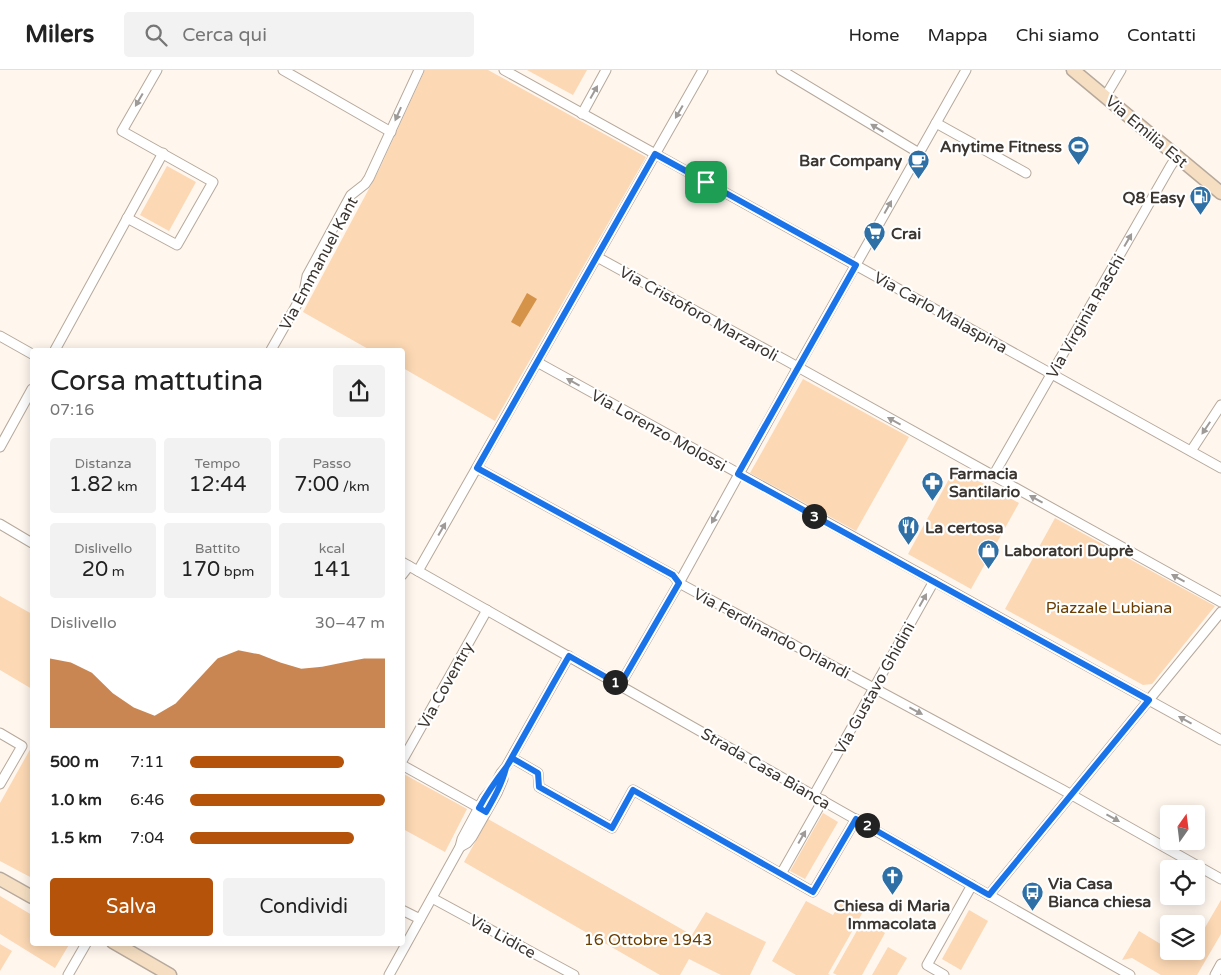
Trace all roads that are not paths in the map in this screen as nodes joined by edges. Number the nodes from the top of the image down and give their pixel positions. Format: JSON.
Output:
{"nodes":[{"id":1,"x":156,"y":70,"type":"edge"},
{"id":2,"x":283,"y":70,"type":"edge"},
{"id":3,"x":419,"y":70,"type":"edge"},
{"id":4,"x":606,"y":70,"type":"edge"},
{"id":5,"x":703,"y":70,"type":"edge"},
{"id":6,"x":781,"y":70,"type":"edge"},
{"id":7,"x":966,"y":70,"type":"edge"},
{"id":8,"x":1072,"y":70,"type":"edge"},
{"id":9,"x":1121,"y":70,"type":"edge"},
{"id":10,"x":507,"y":71,"type":"edge"},
{"id":11,"x":1105,"y":97,"type":"junction"},
{"id":12,"x":582,"y":114,"type":"junction"},
{"id":13,"x":936,"y":123,"type":"junction"},
{"id":14,"x":391,"y":132,"type":"junction"},
{"id":15,"x":162,"y":153,"type":"junction"},
{"id":16,"x":919,"y":153,"type":"junction"},
{"id":17,"x":655,"y":154,"type":"junction"},
{"id":18,"x":1177,"y":156,"type":"junction"},
{"id":19,"x":1026,"y":173,"type":"dead end"},
{"id":20,"x":1221,"y":193,"type":"edge"},
{"id":21,"x":127,"y":218,"type":"junction"},
{"id":22,"x":597,"y":257,"type":"junction"},
{"id":23,"x":856,"y":265,"type":"junction"},
{"id":24,"x":0,"y":336,"type":"edge"},
{"id":25,"x":56,"y":348,"type":"edge"},
{"id":26,"x":272,"y":348,"type":"edge"},
{"id":27,"x":30,"y":353,"type":"edge"},
{"id":28,"x":537,"y":362,"type":"junction"},
{"id":29,"x":798,"y":367,"type":"junction"},
{"id":30,"x":1051,"y":374,"type":"junction"},
{"id":31,"x":30,"y":394,"type":"edge"},
{"id":32,"x":1221,"y":405,"type":"edge"},
{"id":33,"x":0,"y":447,"type":"edge"},
{"id":34,"x":1191,"y":451,"type":"junction"},
{"id":35,"x":477,"y":468,"type":"junction"},
{"id":36,"x":1221,"y":468,"type":"edge"},
{"id":37,"x":738,"y":474,"type":"junction"},
{"id":38,"x":993,"y":476,"type":"junction"},
{"id":39,"x":0,"y":524,"type":"edge"},
{"id":40,"x":30,"y":542,"type":"edge"},
{"id":41,"x":406,"y":564,"type":"edge"},
{"id":42,"x":418,"y":571,"type":"junction"},
{"id":43,"x":934,"y":581,"type":"junction"},
{"id":44,"x":679,"y":583,"type":"junction"},
{"id":45,"x":1221,"y":602,"type":"edge"},
{"id":46,"x":487,"y":610,"type":"junction"},
{"id":47,"x":1221,"y":612,"type":"edge"},
{"id":48,"x":569,"y":656,"type":"junction"},
{"id":49,"x":620,"y":685,"type":"junction"},
{"id":50,"x":873,"y":688,"type":"junction"},
{"id":51,"x":1149,"y":700,"type":"junction"},
{"id":52,"x":0,"y":733,"type":"edge"},
{"id":53,"x":1221,"y":740,"type":"edge"},
{"id":54,"x":405,"y":756,"type":"edge"},
{"id":55,"x":509,"y":762,"type":"junction"},
{"id":56,"x":405,"y":767,"type":"edge"},
{"id":57,"x":0,"y":784,"type":"edge"},
{"id":58,"x":1071,"y":794,"type":"junction"},
{"id":59,"x":814,"y":795,"type":"junction"},
{"id":60,"x":823,"y":800,"type":"junction"},
{"id":61,"x":482,"y":810,"type":"junction"},
{"id":62,"x":856,"y":819,"type":"junction"},
{"id":63,"x":781,"y":874,"type":"junction"},
{"id":64,"x":0,"y":879,"type":"edge"},
{"id":65,"x":1221,"y":879,"type":"edge"},
{"id":66,"x":972,"y":885,"type":"junction"},
{"id":67,"x":989,"y":895,"type":"junction"},
{"id":68,"x":30,"y":896,"type":"edge"},
{"id":69,"x":432,"y":898,"type":"junction"},
{"id":70,"x":405,"y":912,"type":"edge"},
{"id":71,"x":420,"y":919,"type":"junction"},
{"id":72,"x":85,"y":946,"type":"edge"},
{"id":73,"x":119,"y":946,"type":"edge"},
{"id":74,"x":1221,"y":964,"type":"edge"},
{"id":75,"x":150,"y":970,"type":"edge"},
{"id":76,"x":68,"y":975,"type":"edge"},
{"id":77,"x":170,"y":975,"type":"edge"},
{"id":78,"x":389,"y":975,"type":"edge"},
{"id":79,"x":574,"y":975,"type":"edge"},
{"id":80,"x":944,"y":975,"type":"edge"},
{"id":81,"x":1130,"y":975,"type":"edge"},
{"id":82,"x":1214,"y":975,"type":"edge"}],
"edges":[{"from":1,"to":15,"type":"street","one_way":true},
{"from":2,"to":14,"type":"street"},
{"from":3,"to":14,"type":"street","name":"Via Emmanuel Kant","one_way":true},
{"from":12,"to":4,"type":"street","one_way":true},
{"from":5,"to":17,"type":"street","one_way":true},
{"from":16,"to":6,"type":"street","one_way":true},
{"from":7,"to":13,"type":"street"},
{"from":8,"to":11,"type":"main road","name":"Via Emilia Est"},
{"from":9,"to":11,"type":"street"},
{"from":10,"to":12,"type":"street","name":"Via Carlo Malaspina"},
{"from":11,"to":18,"type":"main road","name":"Via Emilia Est"},
{"from":12,"to":17,"type":"street","name":"Via Carlo Malaspina"},
{"from":13,"to":16,"type":"street"},
{"from":13,"to":19,"type":"street"},
{"from":14,"to":26,"type":"street","name":"Via Emmanuel Kant"},
{"from":15,"to":21,"type":"street"},
{"from":15,"to":21,"type":"street"},
{"from":23,"to":16,"type":"street","one_way":true},
{"from":17,"to":22,"type":"street"},
{"from":17,"to":23,"type":"street","name":"Via Carlo Malaspina"},
{"from":18,"to":20,"type":"main road","name":"Via Emilia Est"},
{"from":30,"to":18,"type":"street","name":"Via Virginia Raschi","one_way":true},
{"from":21,"to":25,"type":"street"},
{"from":22,"to":28,"type":"street"},
{"from":22,"to":29,"type":"street","name":"Via Cristoforo Marzaroli"},
{"from":23,"to":29,"type":"street"},
{"from":23,"to":30,"type":"street","name":"Via Carlo Malaspina"},
{"from":24,"to":27,"type":"street"},
{"from":28,"to":35,"type":"street"},
{"from":37,"to":28,"type":"street","name":"Via Lorenzo Molossi","one_way":true},
{"from":29,"to":37,"type":"street"},
{"from":38,"to":29,"type":"street","name":"Via Cristoforo Marzaroli","one_way":true},
{"from":30,"to":34,"type":"street","name":"Via Carlo Malaspina"},
{"from":30,"to":38,"type":"street","name":"Via Virginia Raschi"},
{"from":31,"to":33,"type":"street"},
{"from":32,"to":34,"type":"street","one_way":true},
{"from":34,"to":36,"type":"street","name":"Via Carlo Malaspina"},
{"from":42,"to":35,"type":"street","one_way":true},
{"from":35,"to":44,"type":"street","name":"Via Ferdinando Orlandi"},
{"from":37,"to":43,"type":"street","name":"Via Lorenzo Molossi"},
{"from":37,"to":44,"type":"street","one_way":true},
{"from":45,"to":38,"type":"street","name":"Via Cristoforo Marzaroli","one_way":true},
{"from":39,"to":40,"type":"street"},
{"from":41,"to":42,"type":"street","name":"Strada Casa Bianca"},
{"from":42,"to":46,"type":"street","name":"Strada Casa Bianca"},
{"from":50,"to":43,"type":"street","name":"Via Gustavo Ghidini","one_way":true},
{"from":43,"to":51,"type":"street","name":"Via Lorenzo Molossi"},
{"from":44,"to":49,"type":"street"},
{"from":44,"to":50,"type":"street","name":"Via Ferdinando Orlandi"},
{"from":46,"to":48,"type":"street","name":"Strada Casa Bianca"},
{"from":46,"to":54,"type":"street","name":"Via Coventry"},
{"from":47,"to":51,"type":"street"},
{"from":48,"to":49,"type":"street","name":"Strada Casa Bianca"},
{"from":48,"to":55,"type":"street"},
{"from":49,"to":59,"type":"street","name":"Strada Casa Bianca"},
{"from":50,"to":58,"type":"street","name":"Via Ferdinando Orlandi","one_way":true},
{"from":50,"to":59,"type":"street","name":"Via Gustavo Ghidini"},
{"from":53,"to":51,"type":"street","name":"Via Lorenzo Molossi","one_way":true},
{"from":51,"to":58,"type":"street"},
{"from":52,"to":57,"type":"street"},
{"from":55,"to":61,"type":"street"},
{"from":55,"to":63,"type":"street"},
{"from":56,"to":61,"type":"street"},
{"from":58,"to":65,"type":"street","name":"Via Ferdinando Orlandi","one_way":true},
{"from":58,"to":67,"type":"street"},
{"from":59,"to":60,"type":"street","name":"Strada Casa Bianca"},
{"from":60,"to":62,"type":"street","name":"Strada Casa Bianca"},
{"from":63,"to":60,"type":"street","one_way":true},
{"from":61,"to":69,"type":"street"},
{"from":62,"to":63,"type":"street"},
{"from":62,"to":66,"type":"street","name":"Strada Casa Bianca"},
{"from":64,"to":68,"type":"main road"},
{"from":66,"to":67,"type":"street","name":"Strada Casa Bianca"},
{"from":66,"to":80,"type":"street"},
{"from":67,"to":81,"type":"street","name":"Strada Casa Bianca"},
{"from":69,"to":71,"type":"street"},
{"from":69,"to":79,"type":"street","name":"Via Lidice"},
{"from":70,"to":71,"type":"street"},
{"from":71,"to":78,"type":"street"},
{"from":72,"to":76,"type":"street"},
{"from":73,"to":75,"type":"main road"},
{"from":74,"to":82,"type":"street"},
{"from":75,"to":77,"type":"main road"}]}
